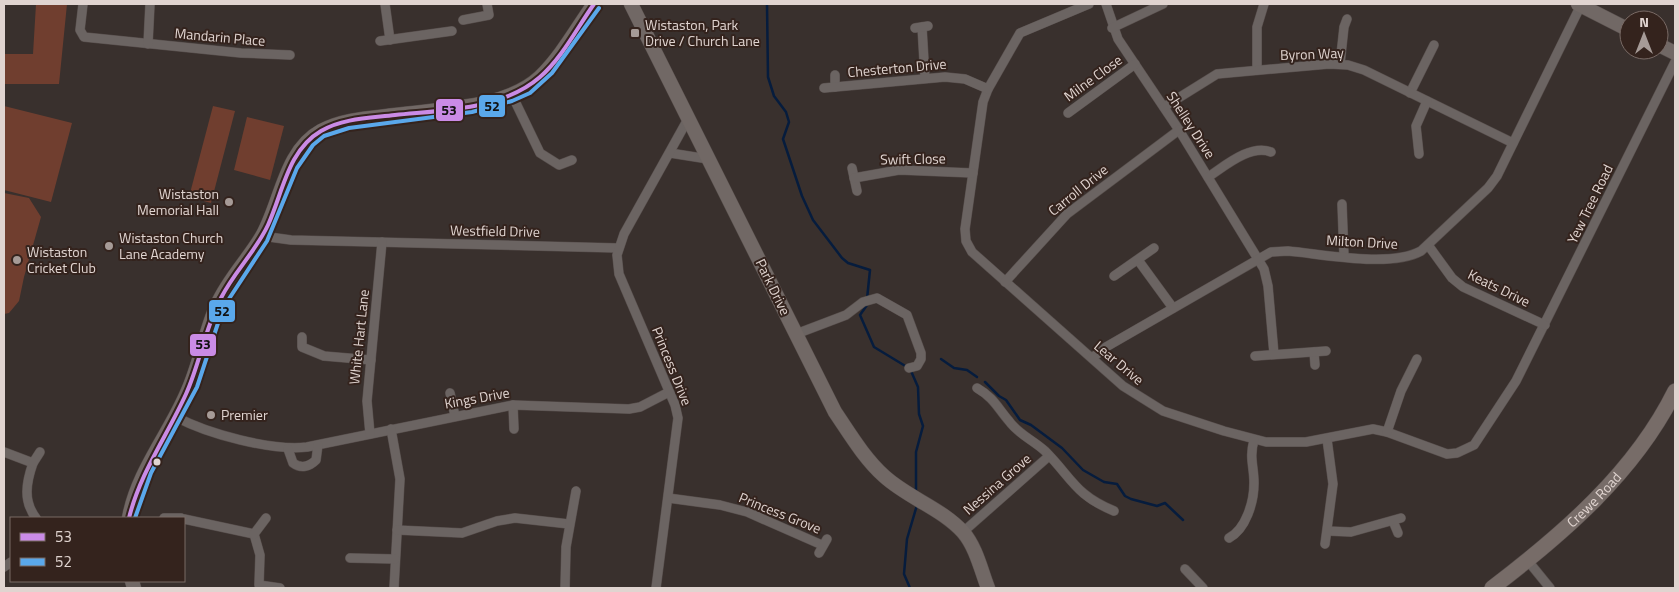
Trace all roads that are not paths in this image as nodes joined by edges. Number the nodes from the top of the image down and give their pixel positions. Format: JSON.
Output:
{"nodes":[{"id":1,"x":83,"y":4,"type":"edge"},
{"id":2,"x":150,"y":4,"type":"edge"},
{"id":3,"x":385,"y":4,"type":"edge"},
{"id":4,"x":487,"y":4,"type":"edge"},
{"id":5,"x":594,"y":4,"type":"edge"},
{"id":6,"x":631,"y":4,"type":"edge"},
{"id":7,"x":1089,"y":4,"type":"edge"},
{"id":8,"x":1106,"y":4,"type":"edge"},
{"id":9,"x":1163,"y":4,"type":"edge"},
{"id":10,"x":1264,"y":4,"type":"edge"},
{"id":11,"x":1580,"y":4,"type":"edge"},
{"id":12,"x":1347,"y":19,"type":"dead end"},
{"id":13,"x":463,"y":20,"type":"dead end"},
{"id":14,"x":1619,"y":25,"type":"edge"},
{"id":15,"x":922,"y":27,"type":"dead end"},
{"id":16,"x":1112,"y":28,"type":"junction"},
{"id":17,"x":452,"y":31,"type":"dead end"},
{"id":18,"x":390,"y":40,"type":"junction"},
{"id":19,"x":380,"y":41,"type":"dead end"},
{"id":20,"x":148,"y":44,"type":"junction"},
{"id":21,"x":1434,"y":45,"type":"dead end"},
{"id":22,"x":290,"y":55,"type":"dead end"},
{"id":23,"x":1675,"y":62,"type":"edge"},
{"id":24,"x":1135,"y":64,"type":"junction"},
{"id":25,"x":1340,"y":64,"type":"junction"},
{"id":26,"x":1257,"y":70,"type":"junction"},
{"id":27,"x":835,"y":75,"type":"dead end"},
{"id":28,"x":926,"y":78,"type":"junction"},
{"id":29,"x":836,"y":87,"type":"junction"},
{"id":30,"x":824,"y":88,"type":"dead end"},
{"id":31,"x":988,"y":89,"type":"junction"},
{"id":32,"x":1410,"y":93,"type":"junction"},
{"id":33,"x":512,"y":95,"type":"junction"},
{"id":34,"x":1427,"y":101,"type":"junction"},
{"id":35,"x":1164,"y":107,"type":"junction"},
{"id":36,"x":1068,"y":113,"type":"dead end"},
{"id":37,"x":688,"y":119,"type":"junction"},
{"id":38,"x":1179,"y":130,"type":"junction"},
{"id":39,"x":1513,"y":143,"type":"junction"},
{"id":40,"x":1420,"y":149,"type":"dead end"},
{"id":41,"x":1271,"y":152,"type":"dead end"},
{"id":42,"x":670,"y":153,"type":"junction"},
{"id":43,"x":708,"y":159,"type":"junction"},
{"id":44,"x":572,"y":160,"type":"dead end"},
{"id":45,"x":852,"y":168,"type":"dead end"},
{"id":46,"x":973,"y":173,"type":"junction"},
{"id":47,"x":1208,"y":177,"type":"junction"},
{"id":48,"x":854,"y":178,"type":"junction"},
{"id":49,"x":857,"y":192,"type":"dead end"},
{"id":50,"x":1341,"y":203,"type":"dead end"},
{"id":51,"x":262,"y":236,"type":"junction"},
{"id":52,"x":382,"y":242,"type":"junction"},
{"id":53,"x":1428,"y":245,"type":"junction"},
{"id":54,"x":618,"y":248,"type":"junction"},
{"id":55,"x":1154,"y":248,"type":"dead end"},
{"id":56,"x":1344,"y":256,"type":"junction"},
{"id":57,"x":1259,"y":259,"type":"junction"},
{"id":58,"x":1138,"y":260,"type":"junction"},
{"id":59,"x":1114,"y":276,"type":"dead end"},
{"id":60,"x":1005,"y":282,"type":"junction"},
{"id":61,"x":1173,"y":308,"type":"junction"},
{"id":62,"x":1545,"y":325,"type":"junction"},
{"id":63,"x":796,"y":334,"type":"junction"},
{"id":64,"x":302,"y":337,"type":"dead end"},
{"id":65,"x":302,"y":347,"type":"junction"},
{"id":66,"x":1326,"y":351,"type":"dead end"},
{"id":67,"x":1314,"y":352,"type":"junction"},
{"id":68,"x":294,"y":354,"type":"dead end"},
{"id":69,"x":1274,"y":354,"type":"junction"},
{"id":70,"x":1255,"y":356,"type":"dead end"},
{"id":71,"x":1092,"y":358,"type":"junction"},
{"id":72,"x":1528,"y":358,"type":"joint"},
{"id":73,"x":1417,"y":359,"type":"dead end"},
{"id":74,"x":370,"y":360,"type":"junction"},
{"id":75,"x":1315,"y":364,"type":"dead end"},
{"id":76,"x":909,"y":368,"type":"dead end"},
{"id":77,"x":977,"y":388,"type":"dead end"},
{"id":78,"x":669,"y":392,"type":"junction"},
{"id":79,"x":1675,"y":392,"type":"edge"},
{"id":80,"x":450,"y":393,"type":"dead end"},
{"id":81,"x":513,"y":405,"type":"junction"},
{"id":82,"x":455,"y":416,"type":"junction"},
{"id":83,"x":176,"y":417,"type":"junction"},
{"id":84,"x":514,"y":429,"type":"dead end"},
{"id":85,"x":391,"y":430,"type":"junction"},
{"id":86,"x":1387,"y":432,"type":"junction"},
{"id":87,"x":370,"y":434,"type":"junction"},
{"id":88,"x":1327,"y":439,"type":"junction"},
{"id":89,"x":1254,"y":440,"type":"junction"},
{"id":90,"x":318,"y":445,"type":"junction"},
{"id":91,"x":288,"y":449,"type":"junction"},
{"id":92,"x":4,"y":452,"type":"edge"},
{"id":93,"x":40,"y":452,"type":"dead end"},
{"id":94,"x":1050,"y":456,"type":"junction"},
{"id":95,"x":34,"y":464,"type":"junction"},
{"id":96,"x":576,"y":491,"type":"dead end"},
{"id":97,"x":668,"y":498,"type":"junction"},
{"id":98,"x":1114,"y":512,"type":"dead end"},
{"id":99,"x":36,"y":517,"type":"edge"},
{"id":100,"x":129,"y":517,"type":"edge"},
{"id":101,"x":266,"y":518,"type":"dead end"},
{"id":102,"x":185,"y":519,"type":"edge"},
{"id":103,"x":569,"y":524,"type":"junction"},
{"id":104,"x":397,"y":530,"type":"junction"},
{"id":105,"x":1328,"y":530,"type":"junction"},
{"id":106,"x":963,"y":532,"type":"junction"},
{"id":107,"x":1398,"y":533,"type":"dead end"},
{"id":108,"x":254,"y":534,"type":"junction"},
{"id":109,"x":1234,"y":538,"type":"dead end"},
{"id":110,"x":1325,"y":544,"type":"dead end"},
{"id":111,"x":823,"y":546,"type":"dead end"},
{"id":112,"x":348,"y":557,"type":"dead end"},
{"id":113,"x":396,"y":559,"type":"junction"},
{"id":114,"x":1528,"y":561,"type":"junction"},
{"id":115,"x":1185,"y":569,"type":"dead end"},
{"id":116,"x":256,"y":587,"type":"edge"},
{"id":117,"x":280,"y":588,"type":"edge"},
{"id":118,"x":394,"y":588,"type":"edge"},
{"id":119,"x":565,"y":588,"type":"edge"},
{"id":120,"x":656,"y":588,"type":"edge"},
{"id":121,"x":988,"y":588,"type":"edge"},
{"id":122,"x":1203,"y":588,"type":"edge"},
{"id":123,"x":1492,"y":588,"type":"edge"},
{"id":124,"x":1550,"y":588,"type":"edge"}],
"edges":[{"from":1,"to":20,"type":"street","name":"Mandarin Place"},
{"from":2,"to":20,"type":"street"},
{"from":3,"to":18,"type":"street"},
{"from":4,"to":13,"type":"street"},
{"from":5,"to":33,"type":"street"},
{"from":6,"to":37,"type":"street","name":"Park Drive"},
{"from":7,"to":31,"type":"street","name":"Lear Drive"},
{"from":8,"to":16,"type":"street","name":"Shelley Drive"},
{"from":9,"to":16,"type":"street"},
{"from":10,"to":26,"type":"street"},
{"from":11,"to":14,"type":"street"},
{"from":11,"to":39,"type":"street","name":"Milton Drive"},
{"from":12,"to":25,"type":"street"},
{"from":15,"to":28,"type":"street"},
{"from":16,"to":24,"type":"street","name":"Shelley Drive"},
{"from":17,"to":18,"type":"street"},
{"from":18,"to":19,"type":"street"},
{"from":20,"to":22,"type":"street","name":"Mandarin Place"},
{"from":21,"to":32,"type":"street"},
{"from":23,"to":62,"type":"street","name":"Yew Tree Road"},
{"from":24,"to":35,"type":"street","name":"Shelley Drive"},
{"from":24,"to":36,"type":"street","name":"Milne Close"},
{"from":25,"to":26,"type":"street","name":"Byron Way"},
{"from":25,"to":32,"type":"street","name":"Byron Way"},
{"from":26,"to":35,"type":"street","name":"Byron Way"},
{"from":27,"to":29,"type":"street","name":"Chesterton Drive"},
{"from":28,"to":29,"type":"street","name":"Chesterton Drive"},
{"from":28,"to":31,"type":"street","name":"Chesterton Drive"},
{"from":29,"to":30,"type":"street","name":"Chesterton Drive"},
{"from":31,"to":46,"type":"street","name":"Lear Drive"},
{"from":32,"to":34,"type":"street","name":"Byron Way"},
{"from":33,"to":44,"type":"street"},
{"from":33,"to":51,"type":"street"},
{"from":34,"to":39,"type":"street","name":"Byron Way"},
{"from":34,"to":40,"type":"street"},
{"from":35,"to":38,"type":"street","name":"Shelley Drive"},
{"from":37,"to":42,"type":"street"},
{"from":37,"to":43,"type":"street","name":"Park Drive"},
{"from":38,"to":47,"type":"street","name":"Shelley Drive"},
{"from":38,"to":60,"type":"street","name":"Carroll Drive"},
{"from":39,"to":53,"type":"street","name":"Milton Drive"},
{"from":41,"to":47,"type":"street"},
{"from":42,"to":43,"type":"street"},
{"from":42,"to":54,"type":"street"},
{"from":43,"to":63,"type":"street","name":"Park Drive"},
{"from":45,"to":48,"type":"street"},
{"from":46,"to":48,"type":"street","name":"Swift Close"},
{"from":46,"to":60,"type":"street","name":"Lear Drive"},
{"from":47,"to":57,"type":"street","name":"Shelley Drive"},
{"from":48,"to":49,"type":"street"},
{"from":50,"to":56,"type":"street"},
{"from":51,"to":52,"type":"street","name":"Westfield Drive"},
{"from":51,"to":83,"type":"street"},
{"from":52,"to":54,"type":"street","name":"Westfield Drive"},
{"from":52,"to":74,"type":"street","name":"White Hart Lane"},
{"from":53,"to":56,"type":"street","name":"Milton Drive"},
{"from":53,"to":62,"type":"street","name":"Keats Drive"},
{"from":54,"to":78,"type":"street","name":"Princess Drive"},
{"from":55,"to":58,"type":"street"},
{"from":56,"to":57,"type":"street","name":"Milton Drive"},
{"from":57,"to":61,"type":"street","name":"Milton Drive"},
{"from":57,"to":69,"type":"street","name":"Shelley Drive"},
{"from":58,"to":59,"type":"street"},
{"from":58,"to":61,"type":"street"},
{"from":60,"to":71,"type":"street","name":"Lear Drive"},
{"from":61,"to":71,"type":"street","name":"Milton Drive"},
{"from":62,"to":72,"type":"street","name":"Yew Tree Road"},
{"from":63,"to":76,"type":"street"},
{"from":63,"to":106,"type":"street","name":"Park Drive"},
{"from":64,"to":65,"type":"street"},
{"from":65,"to":68,"type":"street"},
{"from":65,"to":74,"type":"street"},
{"from":66,"to":67,"type":"street"},
{"from":67,"to":69,"type":"street"},
{"from":67,"to":75,"type":"street"},
{"from":69,"to":70,"type":"street"},
{"from":71,"to":89,"type":"street","name":"Lear Drive"},
{"from":72,"to":86,"type":"street","name":"Lear Drive"},
{"from":73,"to":86,"type":"street"},
{"from":74,"to":87,"type":"street","name":"White Hart Lane"},
{"from":77,"to":94,"type":"street","name":"Nessina Grove"},
{"from":78,"to":81,"type":"street","name":"Kings Drive"},
{"from":78,"to":97,"type":"street","name":"Princess Drive"},
{"from":79,"to":114,"type":"main road","name":"Crewe Road"},
{"from":80,"to":82,"type":"street"},
{"from":81,"to":82,"type":"street","name":"Kings Drive"},
{"from":81,"to":84,"type":"street"},
{"from":82,"to":85,"type":"street","name":"Kings Drive"},
{"from":83,"to":91,"type":"street","name":"Kings Drive"},
{"from":83,"to":100,"type":"street"},
{"from":85,"to":87,"type":"street","name":"Kings Drive"},
{"from":85,"to":104,"type":"street"},
{"from":86,"to":88,"type":"street","name":"Lear Drive"},
{"from":87,"to":90,"type":"street","name":"Kings Drive"},
{"from":88,"to":89,"type":"street","name":"Lear Drive"},
{"from":88,"to":105,"type":"street"},
{"from":89,"to":109,"type":"street"},
{"from":90,"to":91,"type":"street","name":"Kings Drive"},
{"from":90,"to":91,"type":"street"},
{"from":92,"to":95,"type":"street"},
{"from":93,"to":95,"type":"street"},
{"from":94,"to":98,"type":"street","name":"Nessina Grove"},
{"from":94,"to":106,"type":"street","name":"Nessina Grove"},
{"from":95,"to":99,"type":"street"},
{"from":96,"to":103,"type":"street"},
{"from":97,"to":111,"type":"street","name":"Princess Grove"},
{"from":97,"to":120,"type":"street","name":"Princess Drive"},
{"from":101,"to":108,"type":"street"},
{"from":102,"to":108,"type":"street"},
{"from":103,"to":104,"type":"street"},
{"from":103,"to":119,"type":"street"},
{"from":104,"to":113,"type":"street"},
{"from":105,"to":107,"type":"street"},
{"from":105,"to":110,"type":"street"},
{"from":106,"to":121,"type":"street"},
{"from":108,"to":116,"type":"street"},
{"from":112,"to":113,"type":"street"},
{"from":113,"to":118,"type":"street"},
{"from":114,"to":123,"type":"main road","name":"Crewe Road"},
{"from":114,"to":124,"type":"street"},
{"from":115,"to":122,"type":"street"},
{"from":116,"to":117,"type":"street"}]}
